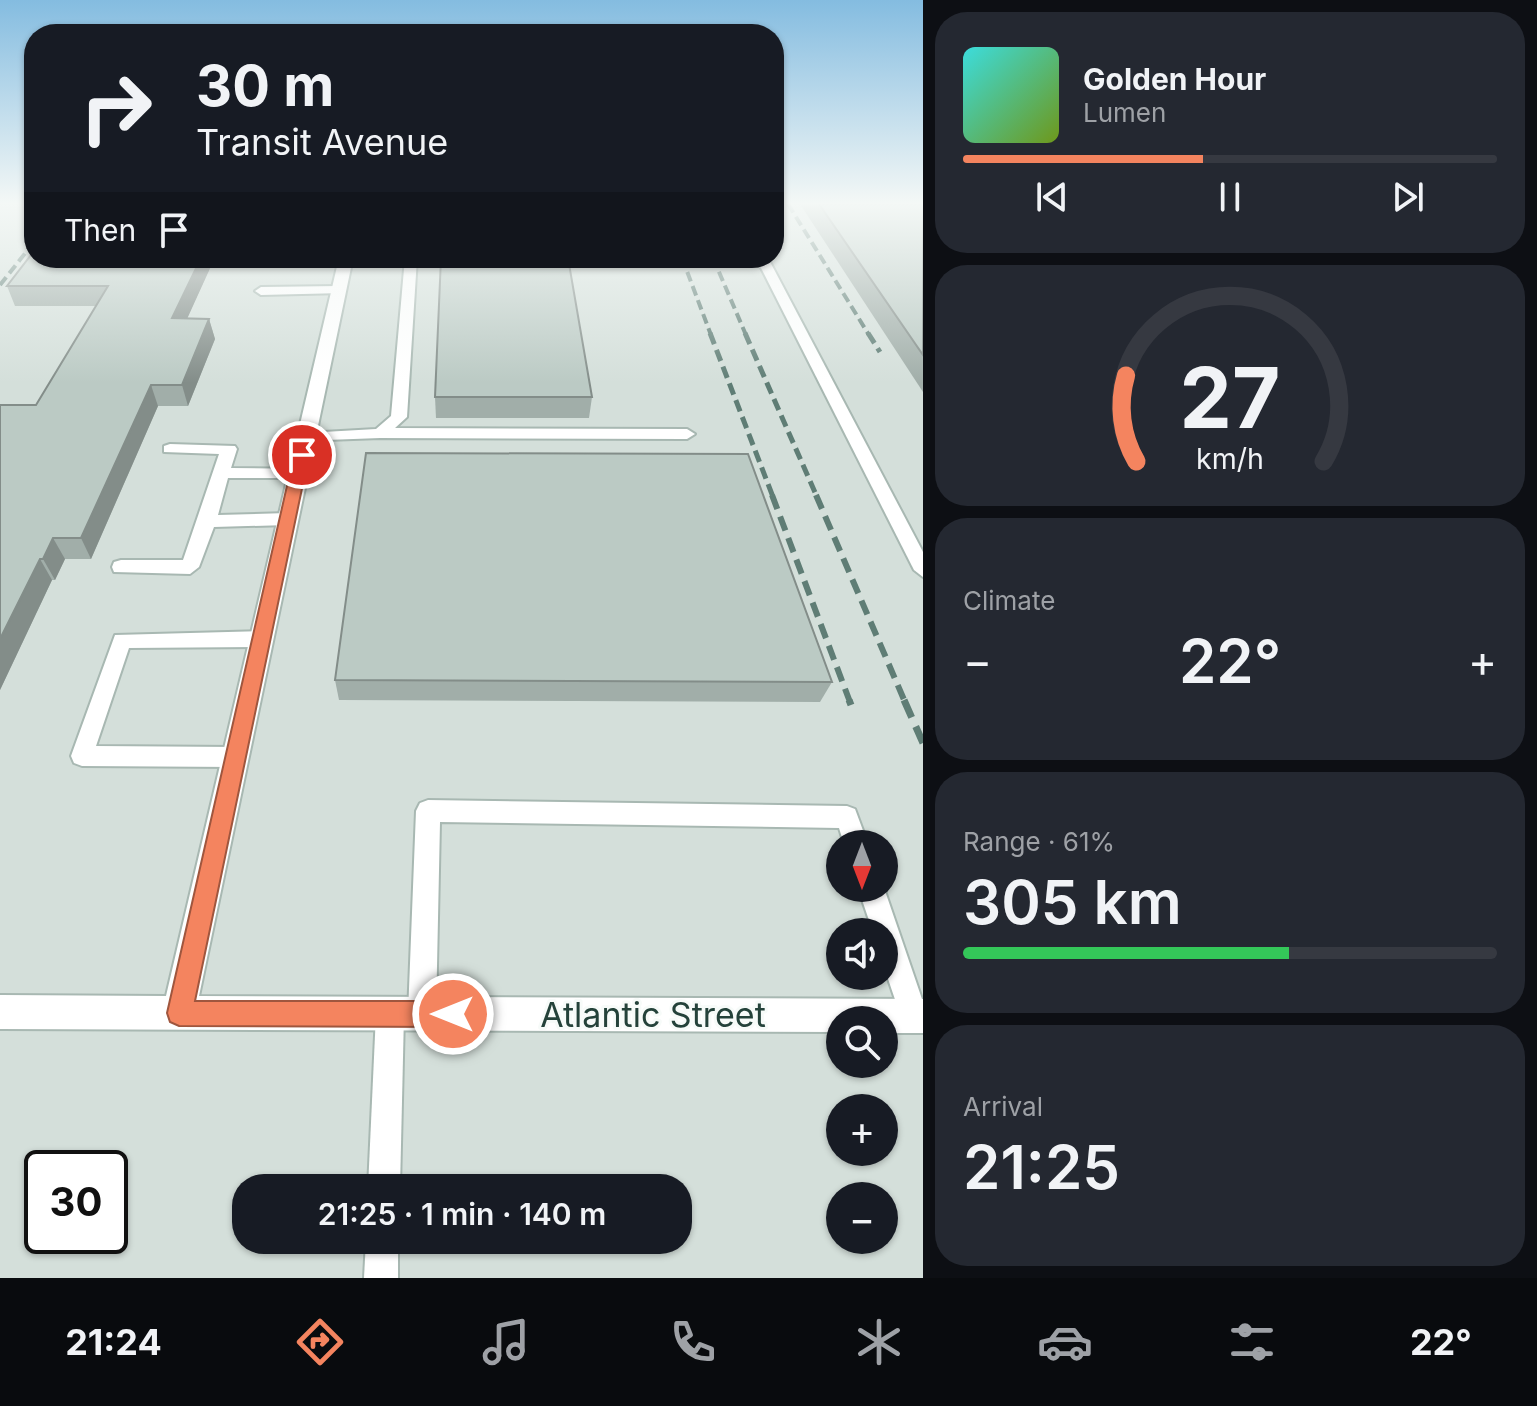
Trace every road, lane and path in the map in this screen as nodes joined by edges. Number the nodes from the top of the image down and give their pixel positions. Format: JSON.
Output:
{"nodes":[{"id":1,"x":344,"y":268,"type":"edge"},
{"id":2,"x":410,"y":268,"type":"edge"},
{"id":3,"x":767,"y":268,"type":"edge"},
{"id":4,"x":339,"y":290,"type":"junction"},
{"id":5,"x":261,"y":291,"type":"dead end"},
{"id":6,"x":380,"y":433,"type":"junction"},
{"id":7,"x":687,"y":434,"type":"dead end"},
{"id":8,"x":306,"y":438,"type":"junction"},
{"id":9,"x":170,"y":449,"type":"dead end"},
{"id":10,"x":222,"y":473,"type":"junction"},
{"id":11,"x":298,"y":473,"type":"junction"},
{"id":12,"x":288,"y":519,"type":"junction"},
{"id":13,"x":207,"y":521,"type":"junction"},
{"id":14,"x":121,"y":567,"type":"dead end"},
{"id":15,"x":923,"y":570,"type":"edge"},
{"id":16,"x":261,"y":639,"type":"junction"},
{"id":17,"x":235,"y":757,"type":"junction"},
{"id":18,"x":851,"y":830,"type":"edge"},
{"id":19,"x":876,"y":902,"type":"edge"},
{"id":20,"x":0,"y":1012,"type":"edge"},
{"id":21,"x":179,"y":1013,"type":"junction"},
{"id":22,"x":406,"y":1014,"type":"junction"},
{"id":23,"x":919,"y":1016,"type":"edge"},
{"id":24,"x":386,"y":1174,"type":"edge"},
{"id":25,"x":382,"y":1254,"type":"edge"},
{"id":26,"x":381,"y":1278,"type":"edge"}],
"edges":[{"from":1,"to":4,"type":"street"},
{"from":2,"to":6,"type":"lane"},
{"from":3,"to":15,"type":"lane"},
{"from":4,"to":5,"type":"lane"},
{"from":4,"to":8,"type":"street"},
{"from":6,"to":7,"type":"lane"},
{"from":6,"to":8,"type":"lane"},
{"from":8,"to":11,"type":"street"},
{"from":9,"to":10,"type":"lane"},
{"from":10,"to":11,"type":"lane"},
{"from":10,"to":13,"type":"lane"},
{"from":11,"to":12,"type":"street"},
{"from":12,"to":13,"type":"lane"},
{"from":12,"to":16,"type":"street"},
{"from":13,"to":14,"type":"lane"},
{"from":16,"to":17,"type":"street"},
{"from":16,"to":17,"type":"lane"},
{"from":17,"to":21,"type":"street"},
{"from":18,"to":22,"type":"lane"},
{"from":19,"to":23,"type":"lane"},
{"from":20,"to":21,"type":"street","name":"Atlantic Street"},
{"from":21,"to":22,"type":"street","name":"Atlantic Street"},
{"from":22,"to":23,"type":"street","name":"Atlantic Street"},
{"from":22,"to":24,"type":"lane"},
{"from":25,"to":26,"type":"lane"}]}
